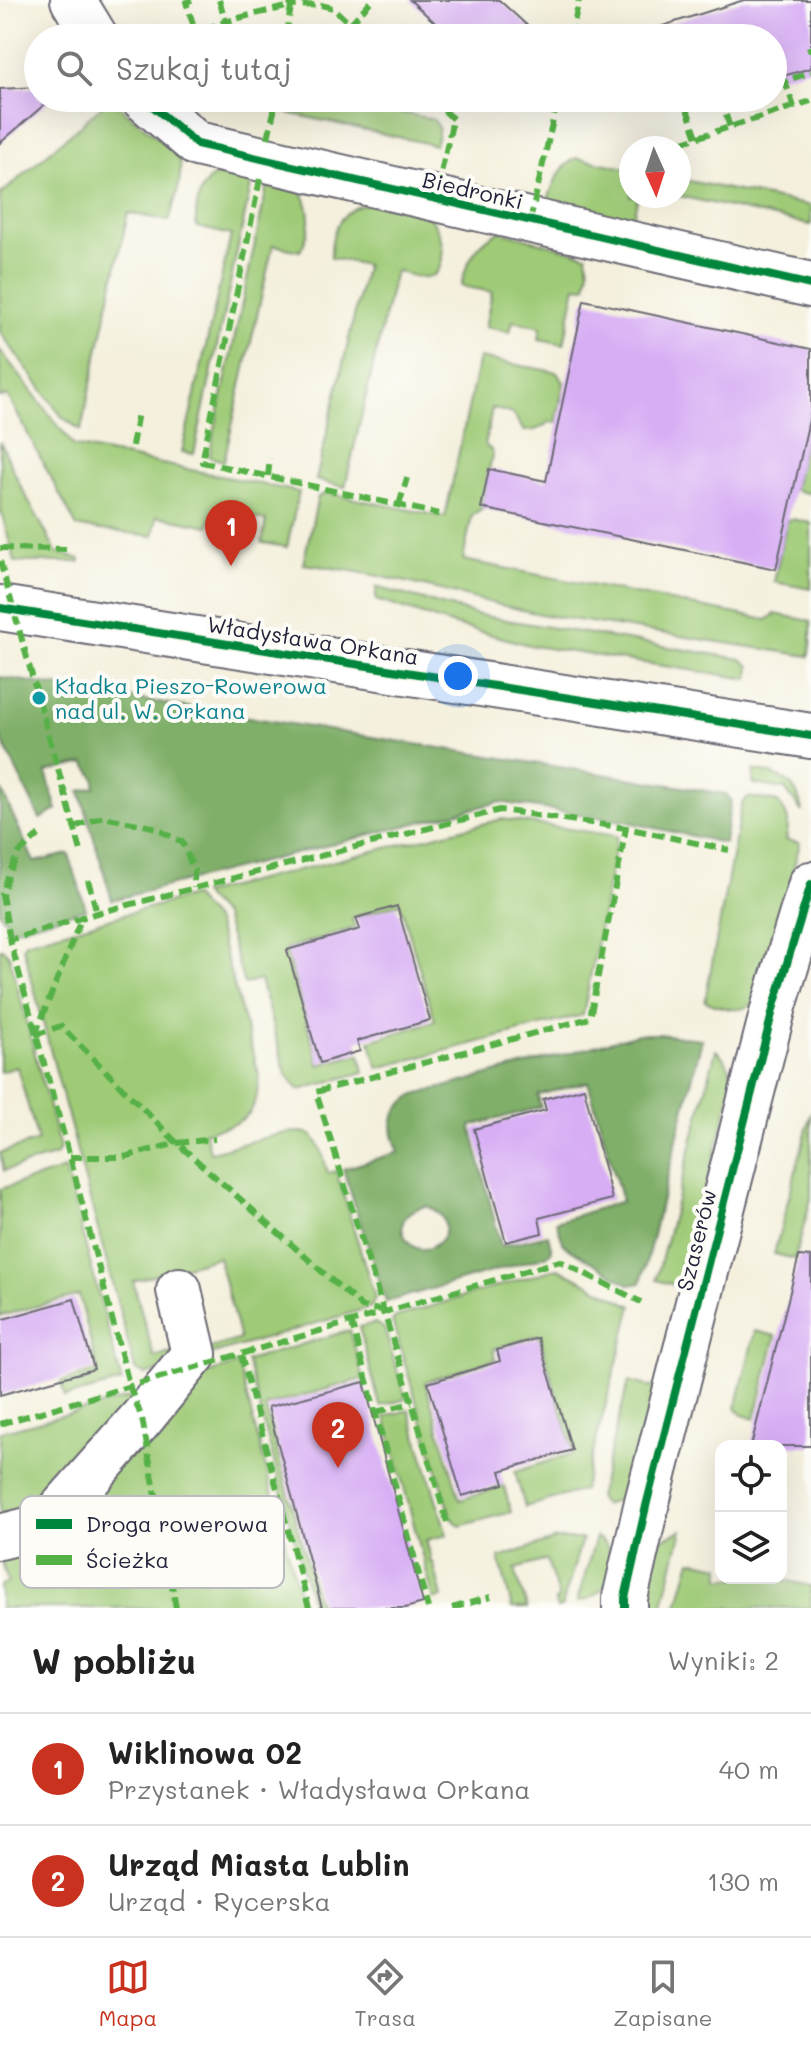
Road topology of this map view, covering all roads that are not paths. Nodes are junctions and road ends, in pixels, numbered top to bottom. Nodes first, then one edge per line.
1 (73, 0) edge
2 (88, 24) edge
3 (159, 112) edge
4 (811, 285) edge
5 (0, 608) edge
6 (811, 736) edge
7 (811, 884) edge
8 (179, 1290) dead end
9 (73, 1496) edge
10 (20, 1532) edge
11 (0, 1537) edge
12 (625, 1608) edge

1 - 2 street
3 - 4 street, Biedronki
5 - 6 street, Władysława Orkana
7 - 12 street, Szaserów
8 - 9 street
10 - 11 street

